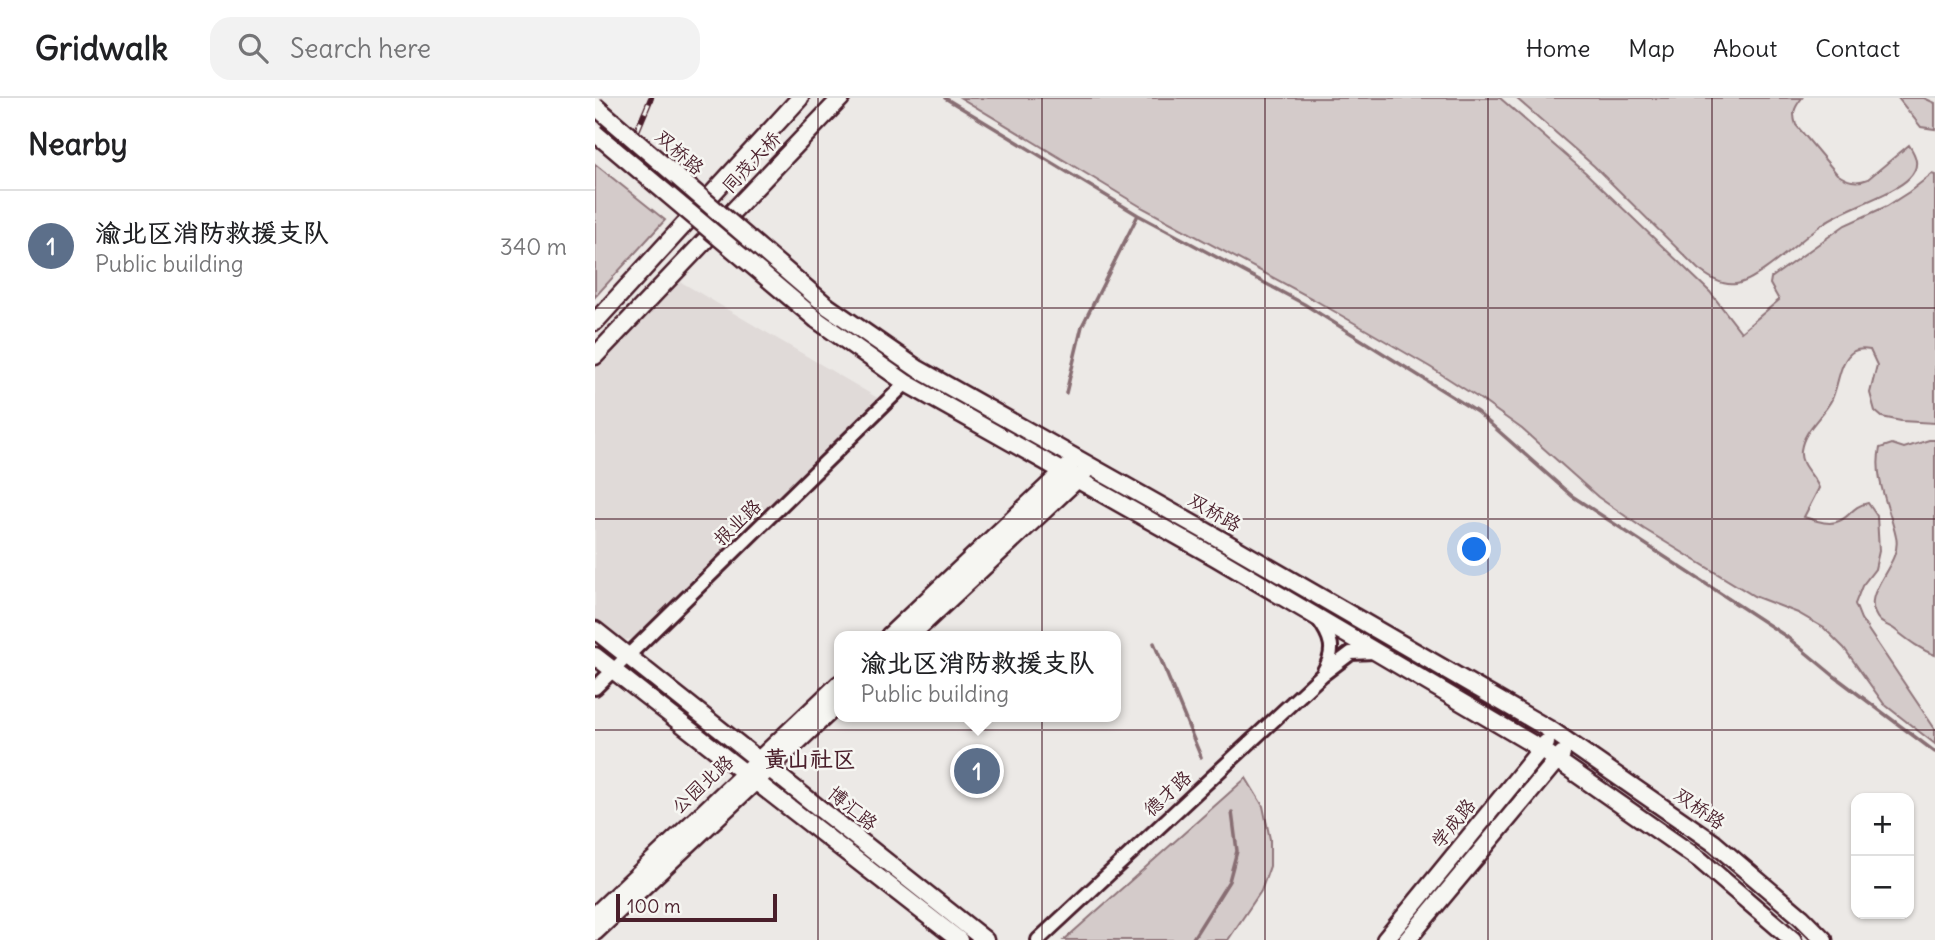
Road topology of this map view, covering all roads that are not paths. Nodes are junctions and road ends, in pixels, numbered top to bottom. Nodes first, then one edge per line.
1 (800, 98) edge
2 (841, 98) edge
3 (595, 106) edge
4 (595, 132) edge
5 (595, 322) edge
6 (595, 356) edge
7 (906, 383) junction
8 (1084, 462) junction
9 (1070, 476) junction
10 (1003, 538) junction
11 (1317, 618) junction
12 (595, 630) edge
13 (895, 631) edge
14 (914, 631) edge
15 (1375, 652) junction
16 (595, 656) edge
17 (627, 656) junction
18 (613, 670) junction
19 (1322, 675) junction
20 (595, 688) edge
21 (834, 689) edge
22 (834, 707) edge
23 (1554, 733) junction
24 (1571, 743) junction
25 (1541, 749) junction
26 (1557, 760) junction
27 (764, 764) junction
28 (750, 778) junction
29 (595, 915) edge
30 (595, 932) edge
31 (1789, 938) edge
32 (960, 940) edge
33 (985, 940) edge
34 (1038, 940) edge
35 (1385, 940) edge
36 (1407, 940) edge
37 (1824, 940) edge

1 - 5 main road, 同茂大桥, bridge
2 - 6 main road, 同茂大桥, bridge
3 - 8 main road, 双桥路, bridge
4 - 7 main road, 双桥路, bridge
7 - 9 main road, 双桥路
7 - 17 street, 报业路
8 - 9 main road
8 - 23 main road, 双桥路
9 - 10 main road
9 - 11 main road, 双桥路
10 - 13 main road
10 - 14 main road
11 - 15 main road, 双桥路
11 - 19 street
12 - 17 main road, 博汇路
15 - 19 street, 德才路
15 - 25 main road, 双桥路
16 - 18 main road, 博汇路
17 - 18 street, 报业路
17 - 27 main road, 博汇路
18 - 20 street, 报业路
18 - 28 main road, 博汇路
19 - 34 street, 德才路
21 - 27 main road, 公园北路
22 - 27 main road, 公园北路
23 - 24 main road, 双桥路
23 - 25 main road, 学成路
24 - 26 main road, 学成路
24 - 37 main road, 双桥路
25 - 26 main road, 双桥路
25 - 35 main road, 学成路
26 - 31 main road, 双桥路
26 - 36 main road, 学成路
27 - 28 main road, 公园北路
27 - 33 main road, 博汇路
28 - 29 main road, 公园北路
28 - 30 main road, 公园北路
28 - 32 main road, 博汇路

